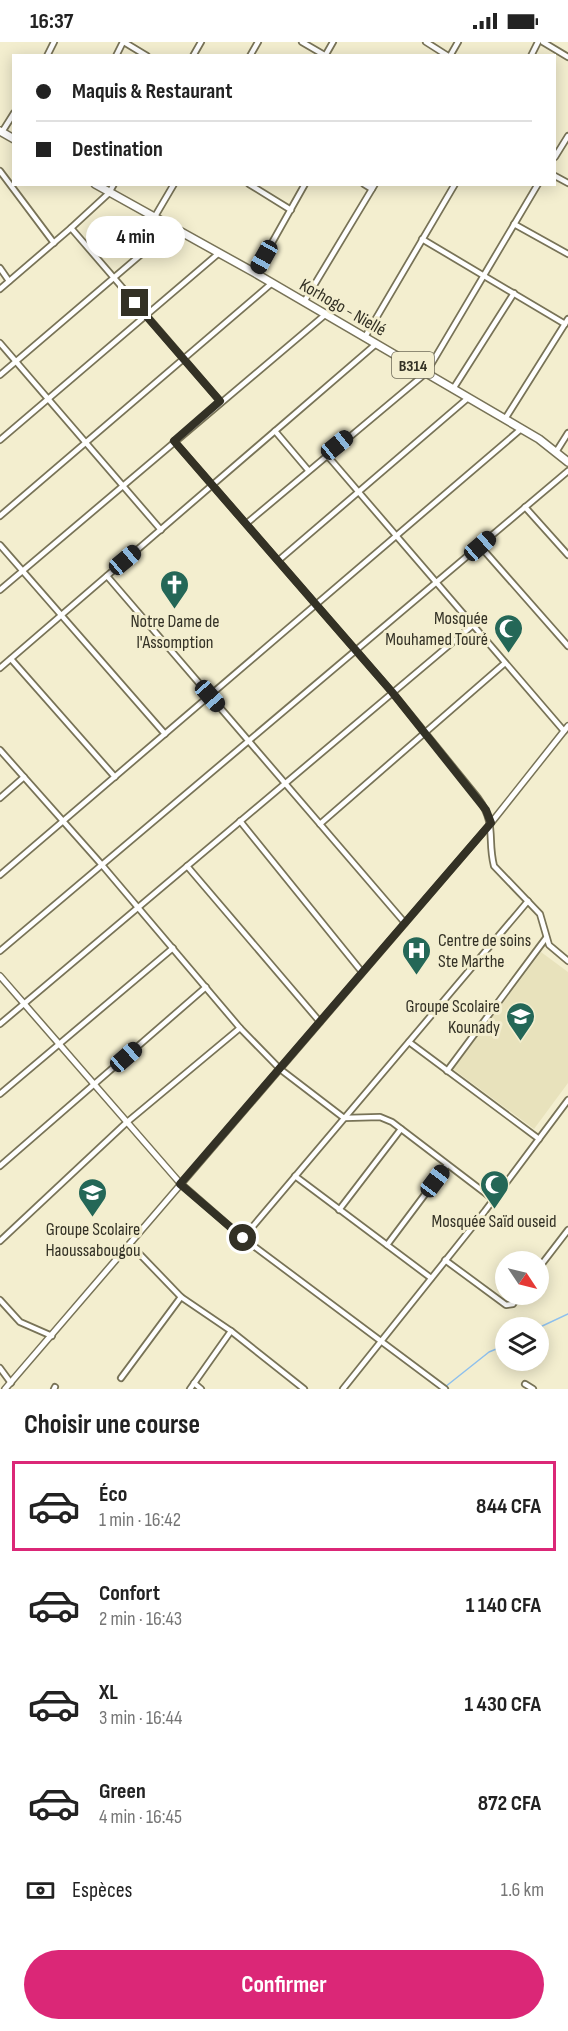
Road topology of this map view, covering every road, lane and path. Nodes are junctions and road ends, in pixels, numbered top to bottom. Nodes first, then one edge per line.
1 (124, 42) edge
2 (302, 42) edge
3 (426, 42) edge
4 (541, 42) edge
5 (144, 54) edge
6 (323, 54) edge
7 (446, 54) edge
8 (568, 57) edge
9 (12, 115) edge
10 (1, 132) edge
11 (568, 136) edge
12 (556, 155) edge
13 (0, 171) edge
14 (98, 186) edge
15 (113, 186) edge
16 (173, 186) edge
17 (252, 186) edge
18 (304, 186) edge
19 (453, 186) edge
20 (537, 186) edge
21 (373, 187) edge
22 (110, 193) junction
23 (291, 210) junction
24 (154, 218) junction
25 (514, 224) junction
26 (71, 228) junction
27 (172, 228) junction
28 (422, 239) junction
29 (54, 243) junction
30 (219, 253) junction
31 (568, 254) edge
32 (0, 268) edge
33 (255, 273) junction
34 (482, 276) junction
35 (113, 278) junction
36 (9, 281) junction
37 (272, 283) junction
38 (0, 289) edge
39 (514, 293) junction
40 (304, 302) junction
41 (326, 314) junction
42 (146, 316) junction
43 (566, 322) edge
44 (365, 337) junction
45 (0, 344) edge
46 (376, 344) junction
47 (183, 360) junction
48 (16, 362) junction
49 (426, 373) junction
50 (0, 375) edge
51 (453, 388) junction
52 (468, 398) junction
53 (48, 399) junction
54 (220, 401) junction
55 (505, 419) junction
56 (521, 429) junction
57 (275, 431) junction
58 (568, 432) edge
59 (0, 440) edge
60 (174, 441) junction
61 (86, 443) junction
62 (556, 452) junction
63 (326, 454) junction
64 (568, 462) edge
65 (308, 470) junction
66 (568, 471) edge
67 (122, 485) junction
68 (213, 485) junction
69 (358, 492) junction
70 (525, 507) junction
71 (0, 516) edge
72 (247, 522) junction
73 (161, 530) junction
74 (397, 535) junction
75 (0, 545) edge
76 (480, 546) junction
77 (568, 555) edge
78 (279, 560) junction
79 (22, 570) junction
80 (107, 576) junction
81 (437, 582) junction
82 (0, 590) edge
83 (317, 604) junction
84 (60, 616) junction
85 (473, 625) junction
86 (568, 646) edge
87 (356, 651) junction
88 (11, 658) junction
89 (505, 663) junction
90 (0, 668) edge
91 (392, 692) junction
92 (210, 696) junction
93 (566, 728) edge
94 (425, 731) junction
95 (165, 734) junction
96 (249, 741) junction
97 (0, 750) edge
98 (24, 777) junction
99 (115, 777) junction
100 (285, 783) junction
101 (0, 798) edge
102 (240, 821) junction
103 (63, 822) junction
104 (491, 823) junction
105 (320, 824) junction
106 (102, 865) junction
107 (187, 866) junction
108 (0, 875) edge
109 (528, 901) junction
110 (138, 907) junction
111 (405, 923) junction
112 (546, 938) junction
113 (173, 948) junction
114 (0, 951) edge
115 (568, 961) edge
116 (362, 972) junction
117 (0, 976) edge
118 (206, 987) junction
119 (24, 1003) junction
120 (320, 1022) junction
121 (0, 1024) edge
122 (240, 1028) junction
123 (409, 1042) junction
124 (58, 1043) junction
125 (280, 1069) junction
126 (447, 1071) junction
127 (94, 1084) junction
128 (0, 1094) edge
129 (568, 1100) edge
130 (344, 1118) junction
131 (126, 1123) junction
132 (401, 1129) junction
133 (539, 1139) junction
134 (447, 1165) junction
135 (0, 1166) edge
136 (295, 1176) junction
137 (180, 1184) junction
138 (493, 1199) junction
139 (339, 1210) junction
140 (568, 1230) edge
141 (243, 1238) junction
142 (0, 1241) edge
143 (130, 1244) junction
144 (387, 1245) junction
145 (549, 1255) edge
146 (445, 1260) junction
147 (431, 1278) junction
148 (181, 1297) junction
149 (495, 1297) edge
150 (0, 1300) edge
151 (231, 1331) junction
152 (52, 1336) junction
153 (381, 1339) junction
154 (0, 1368) edge
155 (121, 1378) dead end
156 (11, 1383) junction
157 (194, 1383) junction
158 (525, 1384) dead end
159 (5, 1389) edge
160 (190, 1389) edge
161 (201, 1389) edge
162 (304, 1389) edge
163 (343, 1389) edge
164 (445, 1389) edge
165 (532, 1389) edge

1 - 5 street
2 - 6 street
3 - 7 street
4 - 8 street
9 - 10 street
11 - 12 street
13 - 29 street
14 - 22 main road, B314
15 - 22 street
16 - 24 street
17 - 23 street
18 - 23 street
19 - 28 street
20 - 25 street
21 - 40 street
22 - 24 main road, B314
22 - 26 street
23 - 33 street
24 - 27 main road, B314
25 - 31 street
25 - 34 street
26 - 29 street
26 - 35 street
27 - 30 main road, B314
27 - 35 street
28 - 34 street
28 - 44 street
29 - 36 street
30 - 33 main road, B314
30 - 42 street
32 - 36 street
33 - 37 main road, Korhogo - Niellé / B314
34 - 39 street
34 - 49 street
35 - 42 street
35 - 48 street
36 - 38 street
37 - 40 main road, Korhogo - Niellé / B314
37 - 47 street
39 - 43 street
39 - 51 street
40 - 41 main road, Korhogo - Niellé / B314
41 - 44 main road, Korhogo - Niellé / B314
41 - 54 street
42 - 47 street
42 - 53 street
43 - 55 street
44 - 46 main road, Korhogo - Niellé / B314
45 - 48 street
46 - 49 main road, Korhogo - Niellé / B314
46 - 57 street
47 - 54 street
47 - 61 street
48 - 50 street
48 - 53 street
49 - 51 main road, Korhogo - Niellé / B314
49 - 63 street
51 - 52 main road, Korhogo - Niellé / B314
52 - 55 main road, Korhogo - Niellé / B314
52 - 69 street
53 - 59 street
53 - 61 street
54 - 60 street
55 - 56 main road, Korhogo - Niellé / B314
56 - 62 main road, Korhogo - Niellé / B314
56 - 74 street
57 - 65 street
57 - 68 street
58 - 62 street
60 - 67 street
60 - 68 street
61 - 67 street
61 - 71 street
62 - 64 main road, Korhogo - Niellé / B314
63 - 65 street
63 - 69 street
65 - 72 street
66 - 70 street
67 - 73 street
67 - 79 street
68 - 72 street
68 - 73 street
69 - 74 street
69 - 78 street
70 - 76 street
70 - 77 street
72 - 78 street
73 - 80 street
74 - 81 street
74 - 83 street
75 - 79 street
76 - 81 street
76 - 86 street
78 - 83 street
79 - 82 street
79 - 84 street
80 - 84 street
80 - 92 street
81 - 85 street
81 - 87 street
83 - 87 street
83 - 92 street
84 - 88 street
84 - 95 street
85 - 89 street
85 - 91 street
87 - 91 street
87 - 96 street
88 - 90 street
88 - 99 street
89 - 93 street
89 - 94 street
91 - 94 street
91 - 100 street
92 - 95 street
92 - 96 street
93 - 104 street
94 - 104 street
94 - 105 street
95 - 99 street
96 - 100 street
96 - 106 street
97 - 98 street
98 - 101 street
98 - 103 street
99 - 103 street
100 - 102 street
100 - 105 street
102 - 107 street
102 - 116 street
103 - 106 street
103 - 108 street
104 - 109 street
104 - 111 street
105 - 111 street
106 - 110 street
106 - 114 street
107 - 110 street
107 - 120 street
109 - 112 street
109 - 123 street
110 - 113 street
110 - 119 street
111 - 116 street
112 - 115 street
112 - 126 street
113 - 118 street
113 - 124 street
116 - 120 street
117 - 119 street
118 - 122 street
118 - 127 street
119 - 121 street
119 - 124 street
120 - 125 street
122 - 125 street
122 - 131 street
123 - 126 street
123 - 130 street
124 - 127 street
124 - 128 street
125 - 130 street
125 - 137 street
126 - 133 street
127 - 131 street
127 - 135 street
129 - 133 street
130 - 132 street
130 - 136 street
131 - 137 street
131 - 142 street
132 - 134 street
132 - 139 street
133 - 138 street
134 - 138 street
134 - 144 street
136 - 139 street
136 - 141 street
137 - 141 street
137 - 143 street
138 - 146 street
139 - 144 street
140 - 145 street
141 - 153 street
143 - 148 street
143 - 152 street
144 - 147 street
146 - 147 street
146 - 149 street
147 - 153 street
148 - 151 street
148 - 155 street
150 - 152 street
151 - 157 street
151 - 162 street
152 - 156 street
153 - 163 street
153 - 164 street
154 - 156 street
156 - 159 street
157 - 160 street
157 - 161 street
158 - 165 street

